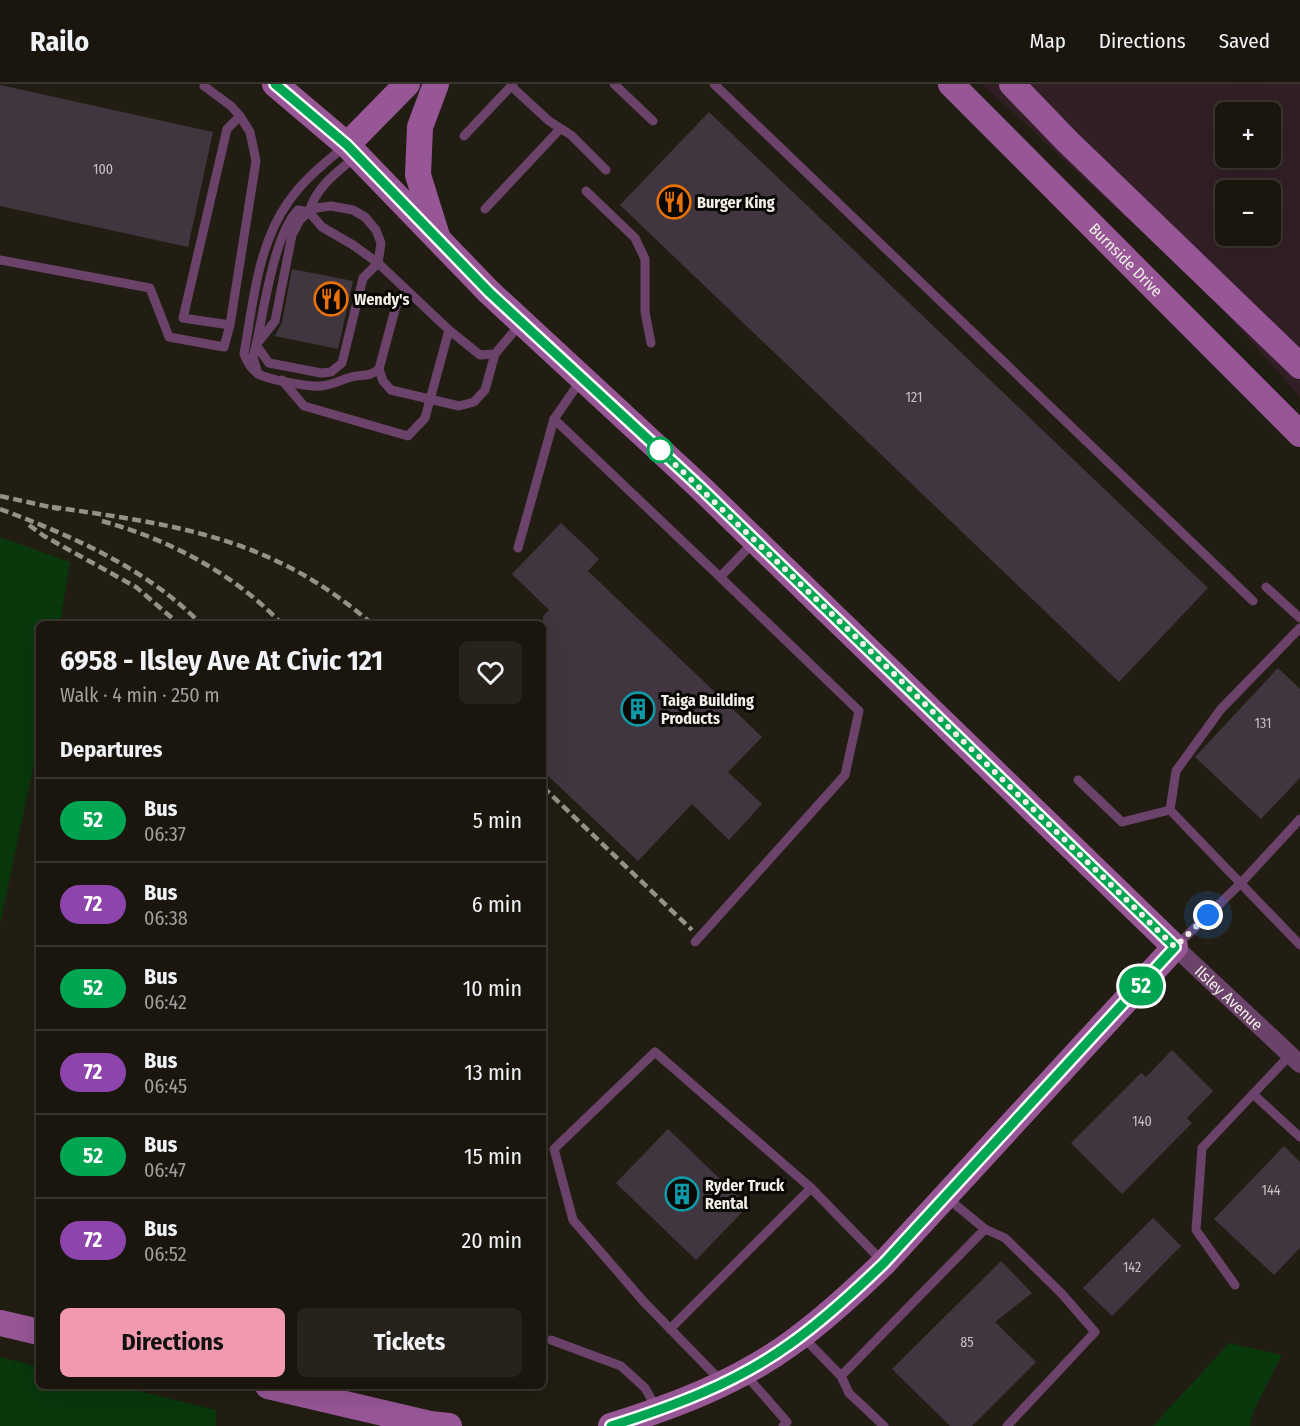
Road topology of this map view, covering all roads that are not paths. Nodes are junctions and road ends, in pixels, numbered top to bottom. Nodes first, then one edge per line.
1 (275, 84) edge
2 (406, 84) edge
3 (436, 84) edge
4 (614, 84) edge
5 (714, 84) edge
6 (951, 84) edge
7 (1012, 84) edge
8 (202, 85) edge
9 (512, 85) edge
10 (240, 116) junction
11 (653, 122) dead end
12 (560, 129) junction
13 (464, 136) dead end
14 (352, 150) junction
15 (606, 170) dead end
16 (586, 191) dead end
17 (484, 210) dead end
18 (309, 212) junction
19 (439, 242) junction
20 (0, 260) edge
21 (378, 263) junction
22 (409, 293) junction
23 (522, 322) junction
24 (230, 325) junction
25 (249, 326) junction
26 (449, 330) junction
27 (651, 343) dead end
28 (256, 345) junction
29 (495, 354) junction
30 (1300, 366) edge
31 (379, 369) junction
32 (258, 374) junction
33 (582, 378) junction
34 (282, 380) junction
35 (430, 399) junction
36 (554, 419) junction
37 (1300, 434) edge
38 (756, 541) junction
39 (518, 548) dead end
40 (720, 577) junction
41 (1266, 587) dead end
42 (1253, 601) dead end
43 (1300, 618) edge
44 (1300, 628) edge
45 (1078, 780) dead end
46 (1170, 810) junction
47 (1300, 819) edge
48 (1241, 883) junction
49 (694, 942) dead end
50 (1300, 945) edge
51 (1175, 947) junction
52 (1295, 1060) edge
53 (1253, 1094) junction
54 (1300, 1137) edge
55 (811, 1188) junction
56 (946, 1196) junction
57 (985, 1229) junction
58 (884, 1263) junction
59 (1235, 1286) dead end
60 (0, 1323) edge
61 (670, 1329) junction
62 (36, 1331) edge
63 (801, 1335) junction
64 (551, 1340) dead end
65 (841, 1376) junction
66 (733, 1378) junction
67 (280, 1389) edge
68 (658, 1411) junction
69 (787, 1425) edge
70 (449, 1426) edge
71 (611, 1426) edge
72 (884, 1426) edge
73 (1007, 1426) edge

1 - 14 street, Ilsley Avenue
2 - 14 street
3 - 19 street
4 - 11 lane
5 - 42 lane
6 - 37 street, Burnside Drive
7 - 30 street
8 - 10 lane
9 - 12 lane
9 - 13 lane
10 - 24 lane
10 - 24 lane
12 - 15 lane
12 - 17 lane
14 - 18 lane
14 - 19 street, Ilsley Avenue
14 - 25 lane
16 - 27 lane
18 - 21 lane
18 - 21 lane
18 - 28 lane
19 - 23 street, Ilsley Avenue
20 - 24 lane
21 - 22 lane
21 - 28 lane
22 - 26 lane
22 - 31 lane
23 - 29 lane
23 - 33 street, Ilsley Avenue
25 - 28 lane
25 - 32 lane
26 - 29 lane
26 - 35 lane
28 - 32 lane
29 - 35 lane
31 - 34 lane
31 - 35 lane
32 - 34 lane
33 - 36 lane
33 - 38 street, Ilsley Avenue
34 - 35 lane
36 - 39 lane
36 - 40 lane
38 - 40 lane
38 - 51 street, Ilsley Avenue
40 - 49 lane
41 - 43 lane
44 - 46 lane
45 - 46 lane
46 - 48 lane
47 - 48 lane
48 - 50 lane
48 - 51 lane
51 - 52 street, Ilsley Avenue
51 - 56 street
52 - 53 lane
53 - 54 lane
53 - 59 lane
55 - 58 lane
55 - 61 lane
55 - 61 lane
56 - 57 lane
56 - 58 street
57 - 65 lane
57 - 73 lane
58 - 63 street
60 - 62 street
61 - 66 lane
63 - 65 lane
63 - 66 street
64 - 68 lane
65 - 72 lane
66 - 68 street
66 - 69 lane
67 - 70 street
68 - 71 street

